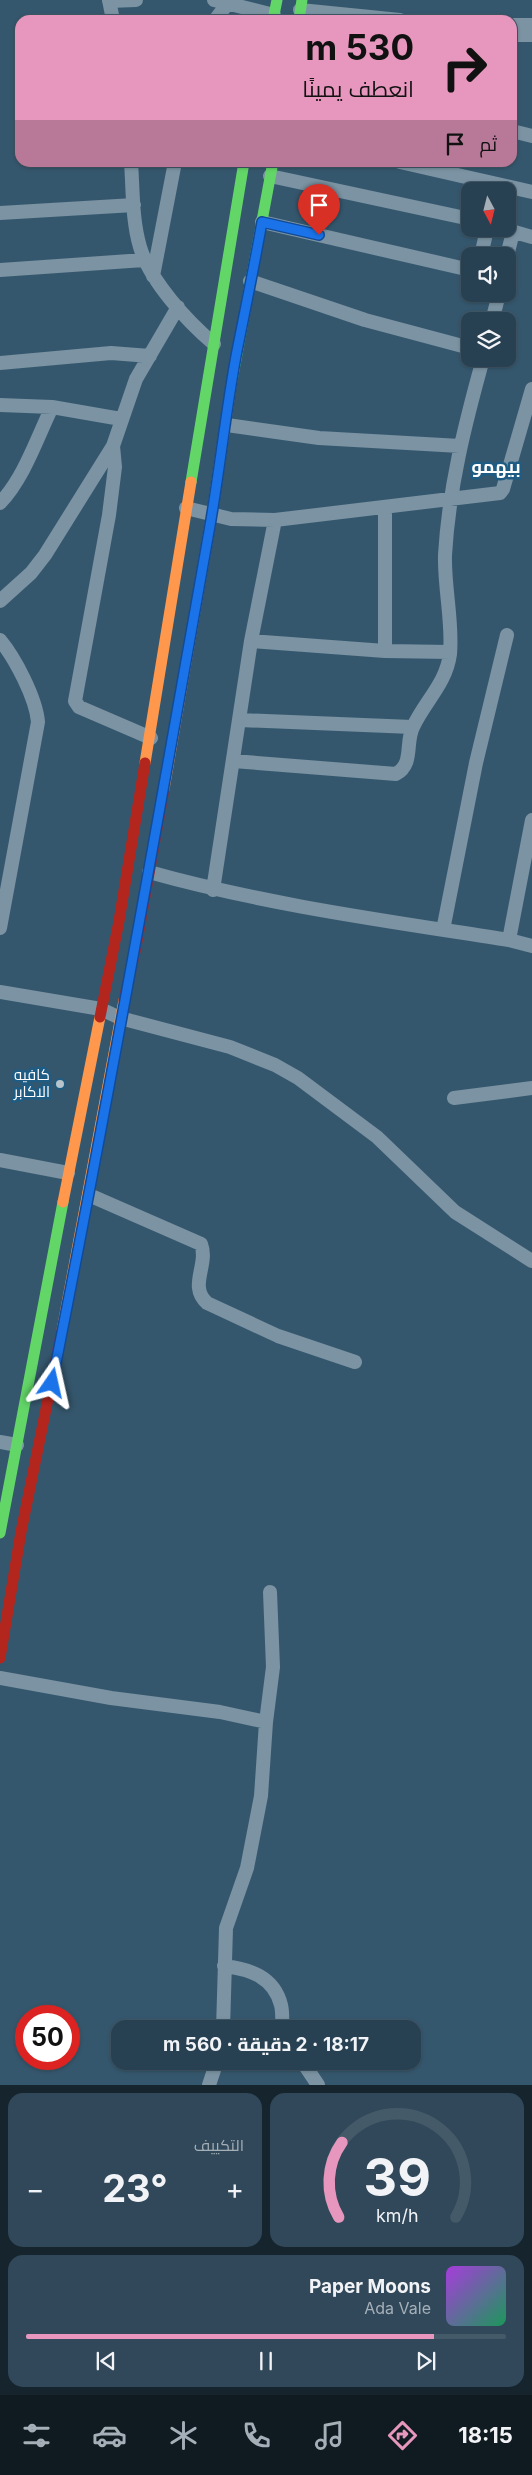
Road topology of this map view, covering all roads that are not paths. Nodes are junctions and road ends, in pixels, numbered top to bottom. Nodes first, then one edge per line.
1 (109, 0) edge
2 (136, 0) edge
3 (214, 0) edge
4 (277, 0) edge
5 (228, 4) junction
6 (302, 14) edge
7 (112, 15) edge
8 (219, 15) edge
9 (264, 15) edge
10 (274, 15) edge
11 (318, 15) edge
12 (517, 25) edge
13 (532, 25) edge
14 (532, 34) edge
15 (517, 35) edge
16 (517, 132) edge
17 (532, 136) edge
18 (131, 167) edge
19 (174, 167) edge
20 (243, 167) edge
21 (422, 167) edge
22 (272, 169) edge
23 (532, 192) edge
24 (134, 204) junction
25 (0, 213) edge
26 (461, 217) edge
27 (262, 222) junction
28 (516, 232) edge
29 (532, 237) edge
30 (144, 260) junction
31 (461, 268) edge
32 (0, 270) edge
33 (153, 276) junction
34 (250, 281) junction
35 (178, 307) junction
36 (214, 344) junction
37 (461, 346) edge
38 (150, 356) junction
39 (0, 362) edge
40 (481, 367) edge
41 (532, 389) edge
42 (0, 405) edge
43 (52, 407) junction
44 (121, 419) junction
45 (226, 425) junction
46 (113, 446) junction
47 (460, 446) junction
48 (450, 500) junction
49 (0, 503) edge
50 (186, 508) junction
51 (385, 508) junction
52 (212, 514) junction
53 (275, 520) junction
54 (0, 601) edge
55 (507, 635) dead end
56 (0, 640) edge
57 (251, 641) junction
58 (384, 651) junction
59 (450, 652) junction
60 (240, 720) junction
61 (412, 727) junction
62 (151, 738) junction
63 (234, 761) junction
64 (532, 820) edge
65 (149, 872) junction
66 (213, 890) junction
67 (0, 928) edge
68 (443, 930) junction
69 (509, 940) junction
70 (532, 946) edge
71 (0, 992) edge
72 (101, 1009) junction
73 (120, 1018) junction
74 (532, 1088) edge
75 (454, 1098) dead end
76 (0, 1160) edge
77 (68, 1173) junction
78 (89, 1194) junction
79 (532, 1261) edge
80 (355, 1362) dead end
81 (0, 1442) edge
82 (18, 1445) junction
83 (0, 1533) edge
84 (270, 1592) dead end
85 (0, 1658) edge
86 (0, 1678) edge
87 (266, 1722) junction
88 (224, 1966) junction
89 (223, 2020) edge
90 (282, 2020) edge
91 (215, 2070) edge
92 (308, 2070) edge
93 (209, 2085) edge
94 (318, 2085) edge

1 - 2 street
1 - 7 street
3 - 5 street
4 - 10 main road
5 - 8 street
5 - 9 street
6 - 11 street
12 - 13 street
14 - 15 street
16 - 17 street
18 - 24 street
19 - 33 street
20 - 36 main road
21 - 23 street
22 - 26 street
22 - 27 main road
24 - 25 street
24 - 30 street
27 - 31 street
27 - 34 main road
28 - 29 street
30 - 32 street
30 - 33 street
33 - 35 street
34 - 37 street
34 - 45 main road
35 - 36 street
35 - 38 street
36 - 50 main road
38 - 39 street
38 - 44 street
40 - 47 street
41 - 48 street
42 - 43 street
43 - 44 street
43 - 49 street
44 - 46 street
45 - 47 street
45 - 52 main road
46 - 54 street
46 - 62 street
47 - 48 street
48 - 51 street
48 - 59 street
50 - 52 street
50 - 62 main road
51 - 53 street
51 - 58 street
52 - 53 street
52 - 65 main road
53 - 57 street
55 - 68 street
56 - 67 street
57 - 58 street
57 - 60 street
58 - 59 street
59 - 61 street
60 - 61 street
60 - 63 street
61 - 63 street
62 - 72 main road
63 - 66 street
64 - 69 street
65 - 66 street
65 - 73 main road
66 - 68 street
68 - 69 street
69 - 70 street
71 - 72 street
72 - 73 street
72 - 77 main road
73 - 78 main road
73 - 79 street
74 - 75 street
76 - 77 street
77 - 82 main road
78 - 80 street
78 - 85 main road
81 - 82 street
82 - 83 main road
84 - 87 street
86 - 87 street
87 - 88 street
88 - 89 street
88 - 90 street
91 - 93 street
92 - 94 street

